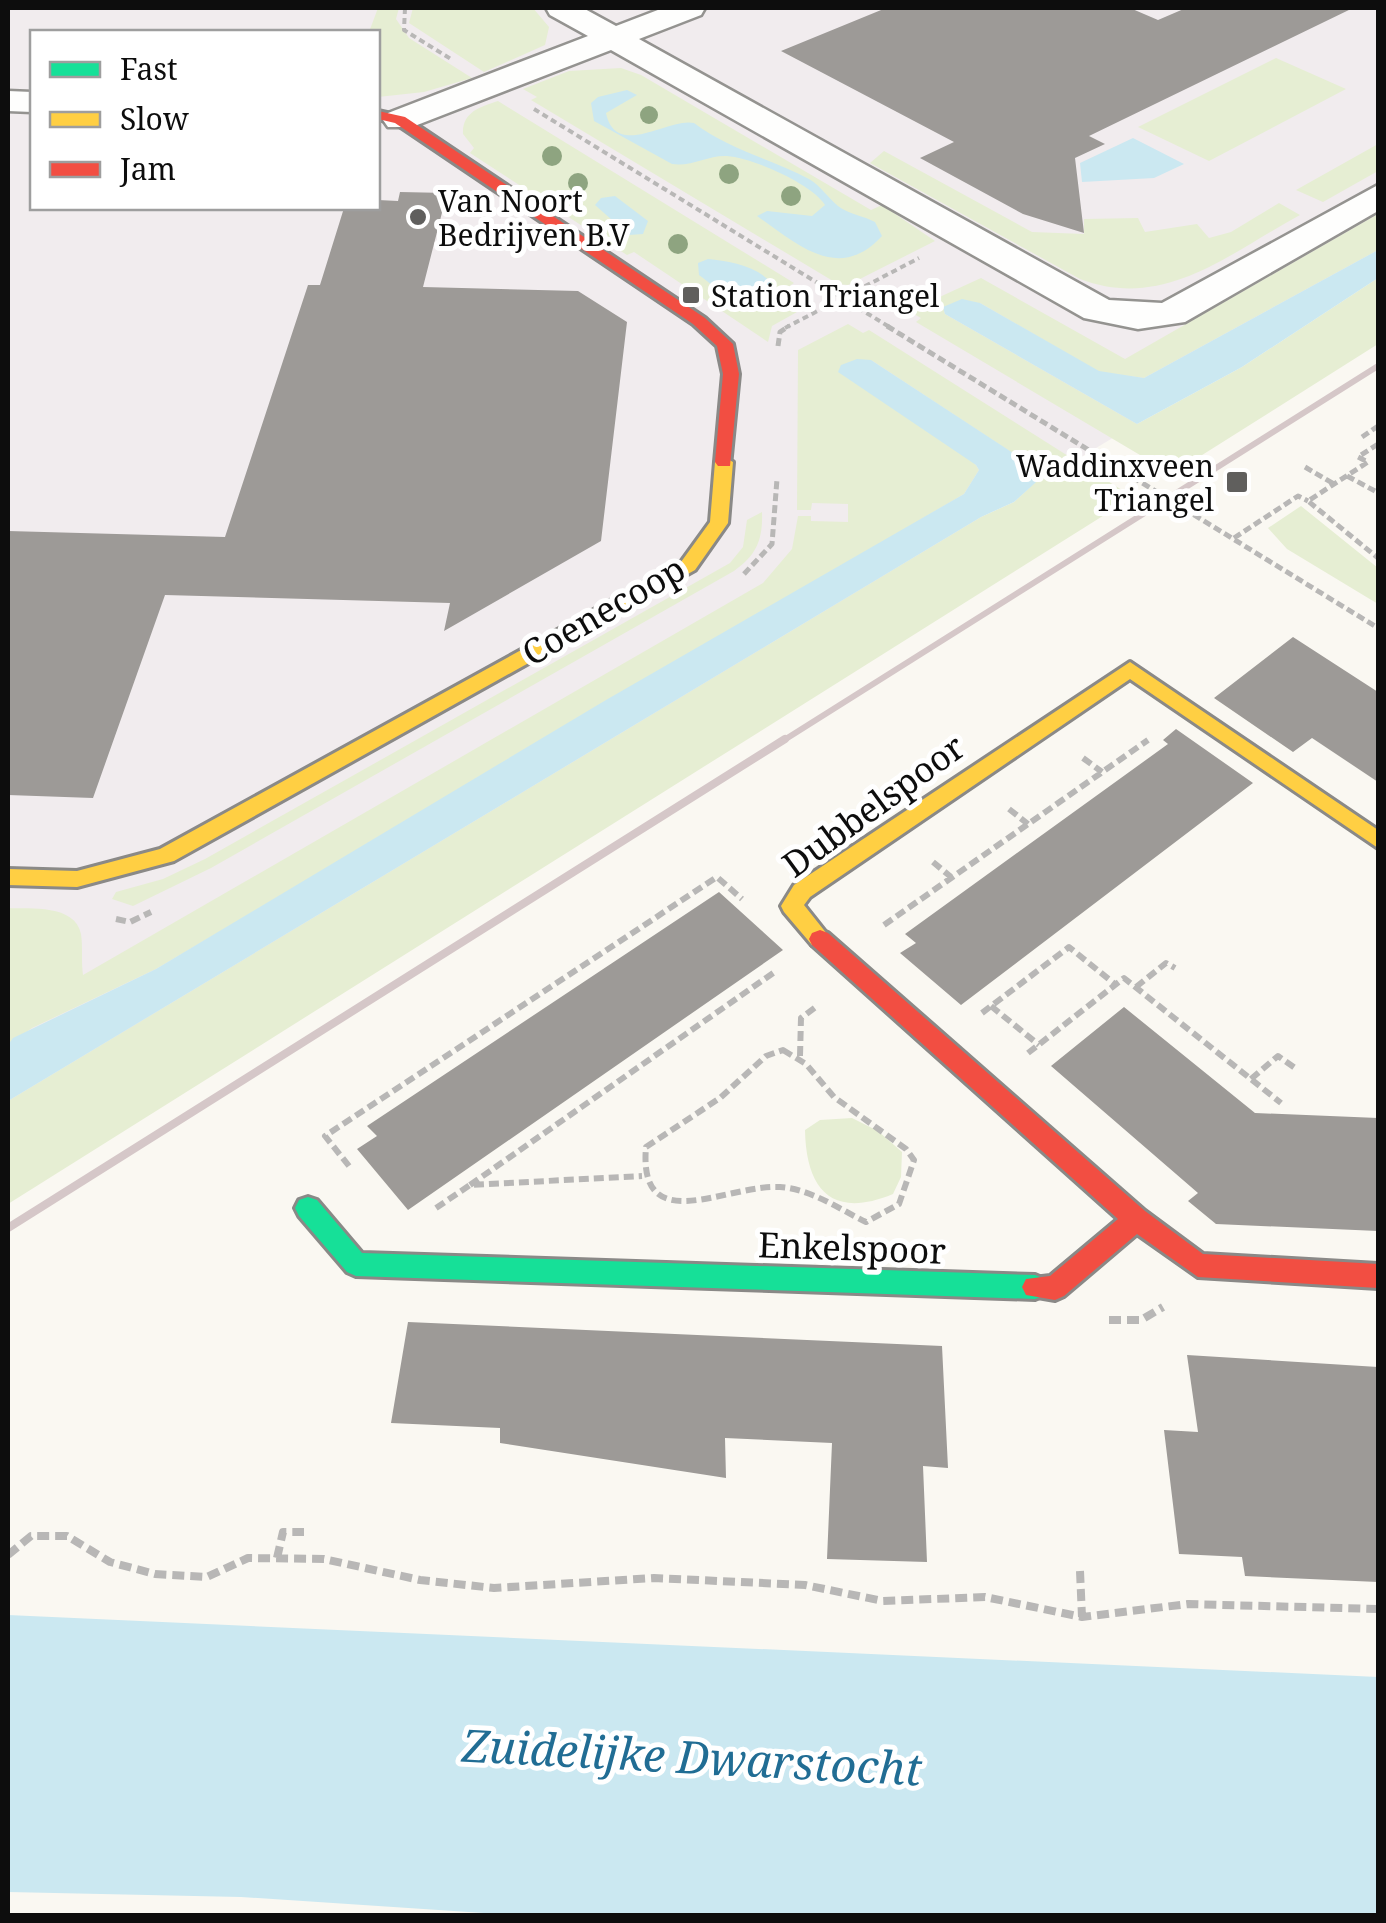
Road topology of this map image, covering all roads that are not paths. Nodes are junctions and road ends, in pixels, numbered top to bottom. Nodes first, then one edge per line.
1 (561, 8) edge
2 (690, 8) edge
3 (612, 37) junction
4 (389, 117) edge
5 (1378, 196) edge
6 (1378, 840) edge
7 (8, 876) edge
8 (308, 1208) dead end
9 (1136, 1219) junction
10 (1378, 1276) edge

1 - 3 street
2 - 3 street, Coenecoop
3 - 4 street, Coenecoop
3 - 5 street
4 - 7 street, Coenecoop
6 - 9 street, Dubbelspoor
8 - 9 street, Enkelspoor
9 - 10 street

